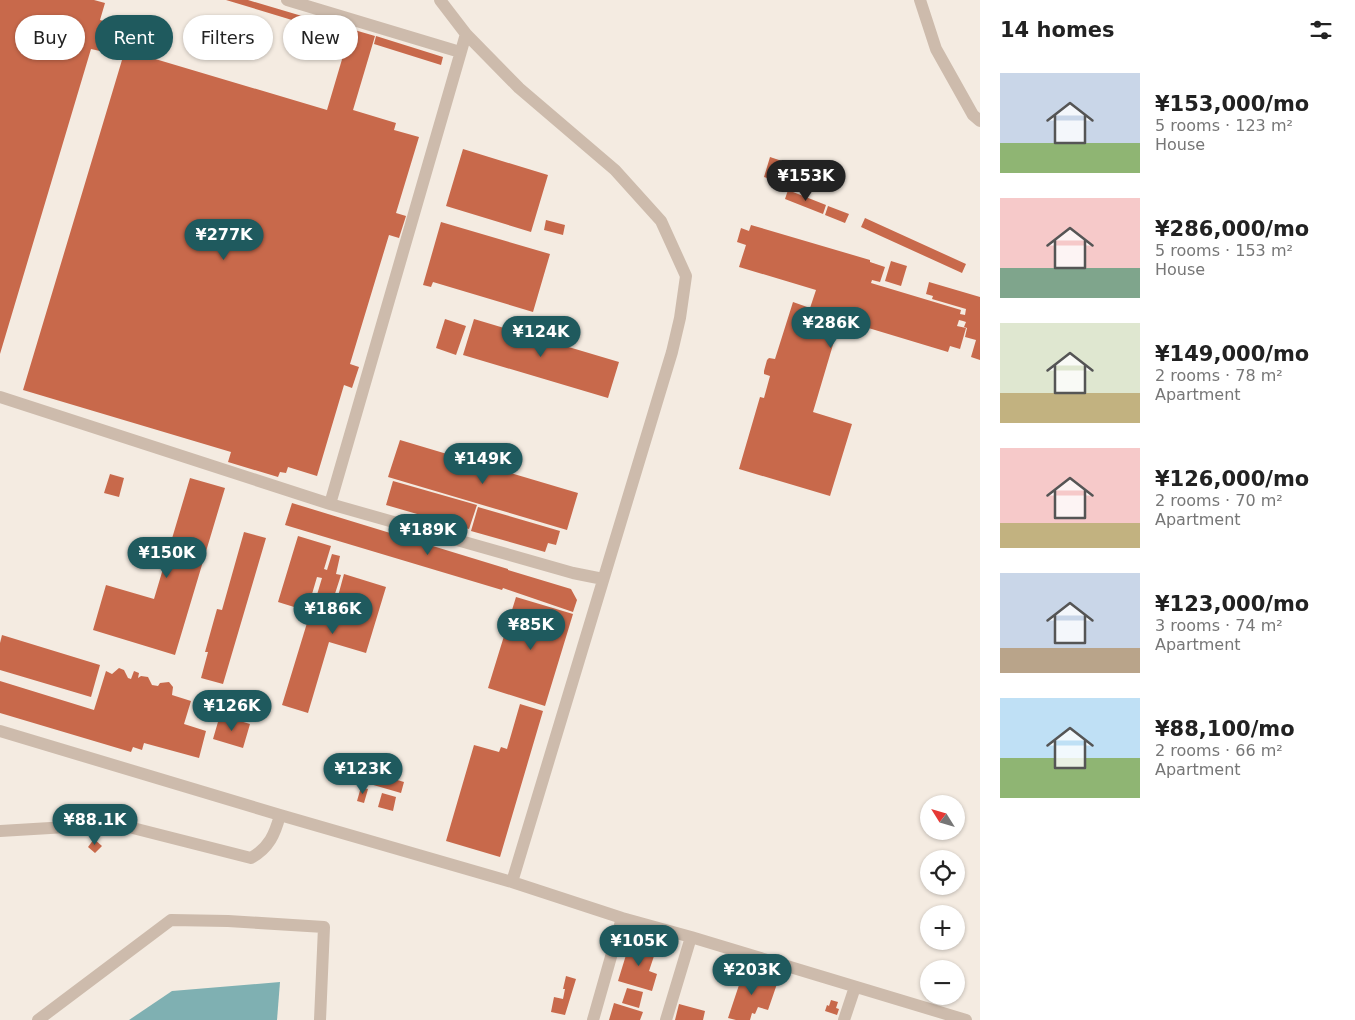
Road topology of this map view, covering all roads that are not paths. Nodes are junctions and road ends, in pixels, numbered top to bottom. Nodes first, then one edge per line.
1 (286, 0) edge
2 (440, 0) edge
3 (920, 0) edge
4 (466, 34) junction
5 (460, 52) junction
6 (980, 120) edge
7 (0, 397) edge
8 (330, 504) junction
9 (603, 579) junction
10 (0, 731) edge
11 (280, 815) junction
12 (0, 831) edge
13 (512, 882) junction
14 (622, 918) junction
15 (691, 937) junction
16 (855, 987) junction
17 (38, 1020) edge
18 (320, 1020) edge
19 (592, 1020) edge
20 (666, 1020) edge
21 (844, 1020) edge
22 (966, 1020) edge

1 - 5 street
2 - 4 street
3 - 6 street
4 - 5 street
4 - 9 street
5 - 8 street
7 - 8 street
8 - 9 street
9 - 13 street
10 - 11 street
11 - 12 street
11 - 13 street
13 - 14 street
14 - 15 street
14 - 19 street
15 - 16 street
15 - 20 street
16 - 21 street
16 - 22 street
17 - 18 street

